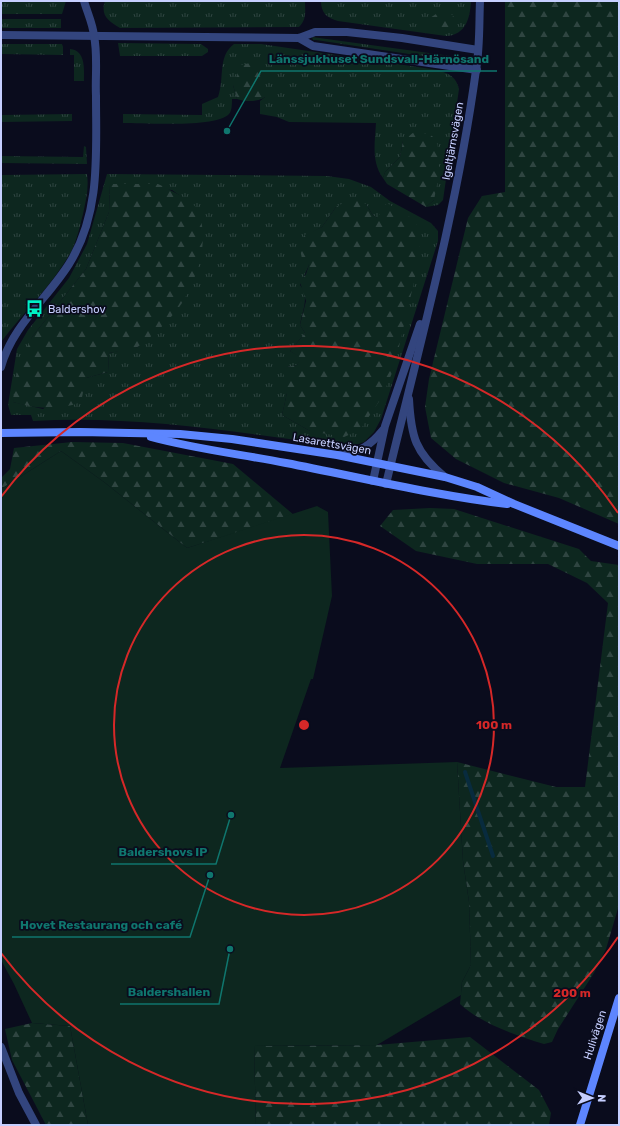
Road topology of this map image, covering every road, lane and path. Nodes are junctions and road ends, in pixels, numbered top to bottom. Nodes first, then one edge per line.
1 (84, 1) edge
2 (480, 1) edge
3 (1, 35) edge
4 (94, 36) junction
5 (298, 38) junction
6 (478, 50) junction
7 (476, 70) junction
8 (434, 284) junction
9 (1, 367) edge
10 (409, 390) junction
11 (385, 426) junction
12 (1, 433) edge
13 (140, 434) junction
14 (337, 455) junction
15 (376, 463) junction
16 (390, 466) junction
17 (445, 476) junction
18 (373, 481) junction
19 (386, 484) junction
20 (514, 504) junction
21 (619, 546) edge
22 (619, 998) edge
23 (1, 1047) edge
24 (36, 1125) edge
25 (580, 1125) edge

1 - 4 street
2 - 6 street, Igeltjärnsvägen
3 - 4 street
4 - 5 street
4 - 9 street
5 - 6 street
5 - 7 street
6 - 7 street, Igeltjärnsvägen
7 - 8 street, Igeltjärnsvägen
8 - 10 street, Igeltjärnsvägen
8 - 11 street, Igeltjärnsvägen
10 - 16 street, Igeltjärnsvägen
10 - 17 street, Igeltjärnsvägen
11 - 14 street, Igeltjärnsvägen
11 - 15 street, Igeltjärnsvägen
12 - 13 street, Lasarettsvägen
13 - 14 street, Lasarettsvägen
13 - 18 street, Lasarettsvägen
14 - 15 street, Lasarettsvägen
15 - 16 street, Lasarettsvägen
15 - 18 street, Igeltjärnsvägen
16 - 17 street, Lasarettsvägen
16 - 19 street, Igeltjärnsvägen
17 - 20 street, Lasarettsvägen
18 - 19 street, Lasarettsvägen
19 - 20 street, Lasarettsvägen
20 - 21 street, Lasarettsvägen
22 - 25 street, Hulivägen
23 - 24 street

